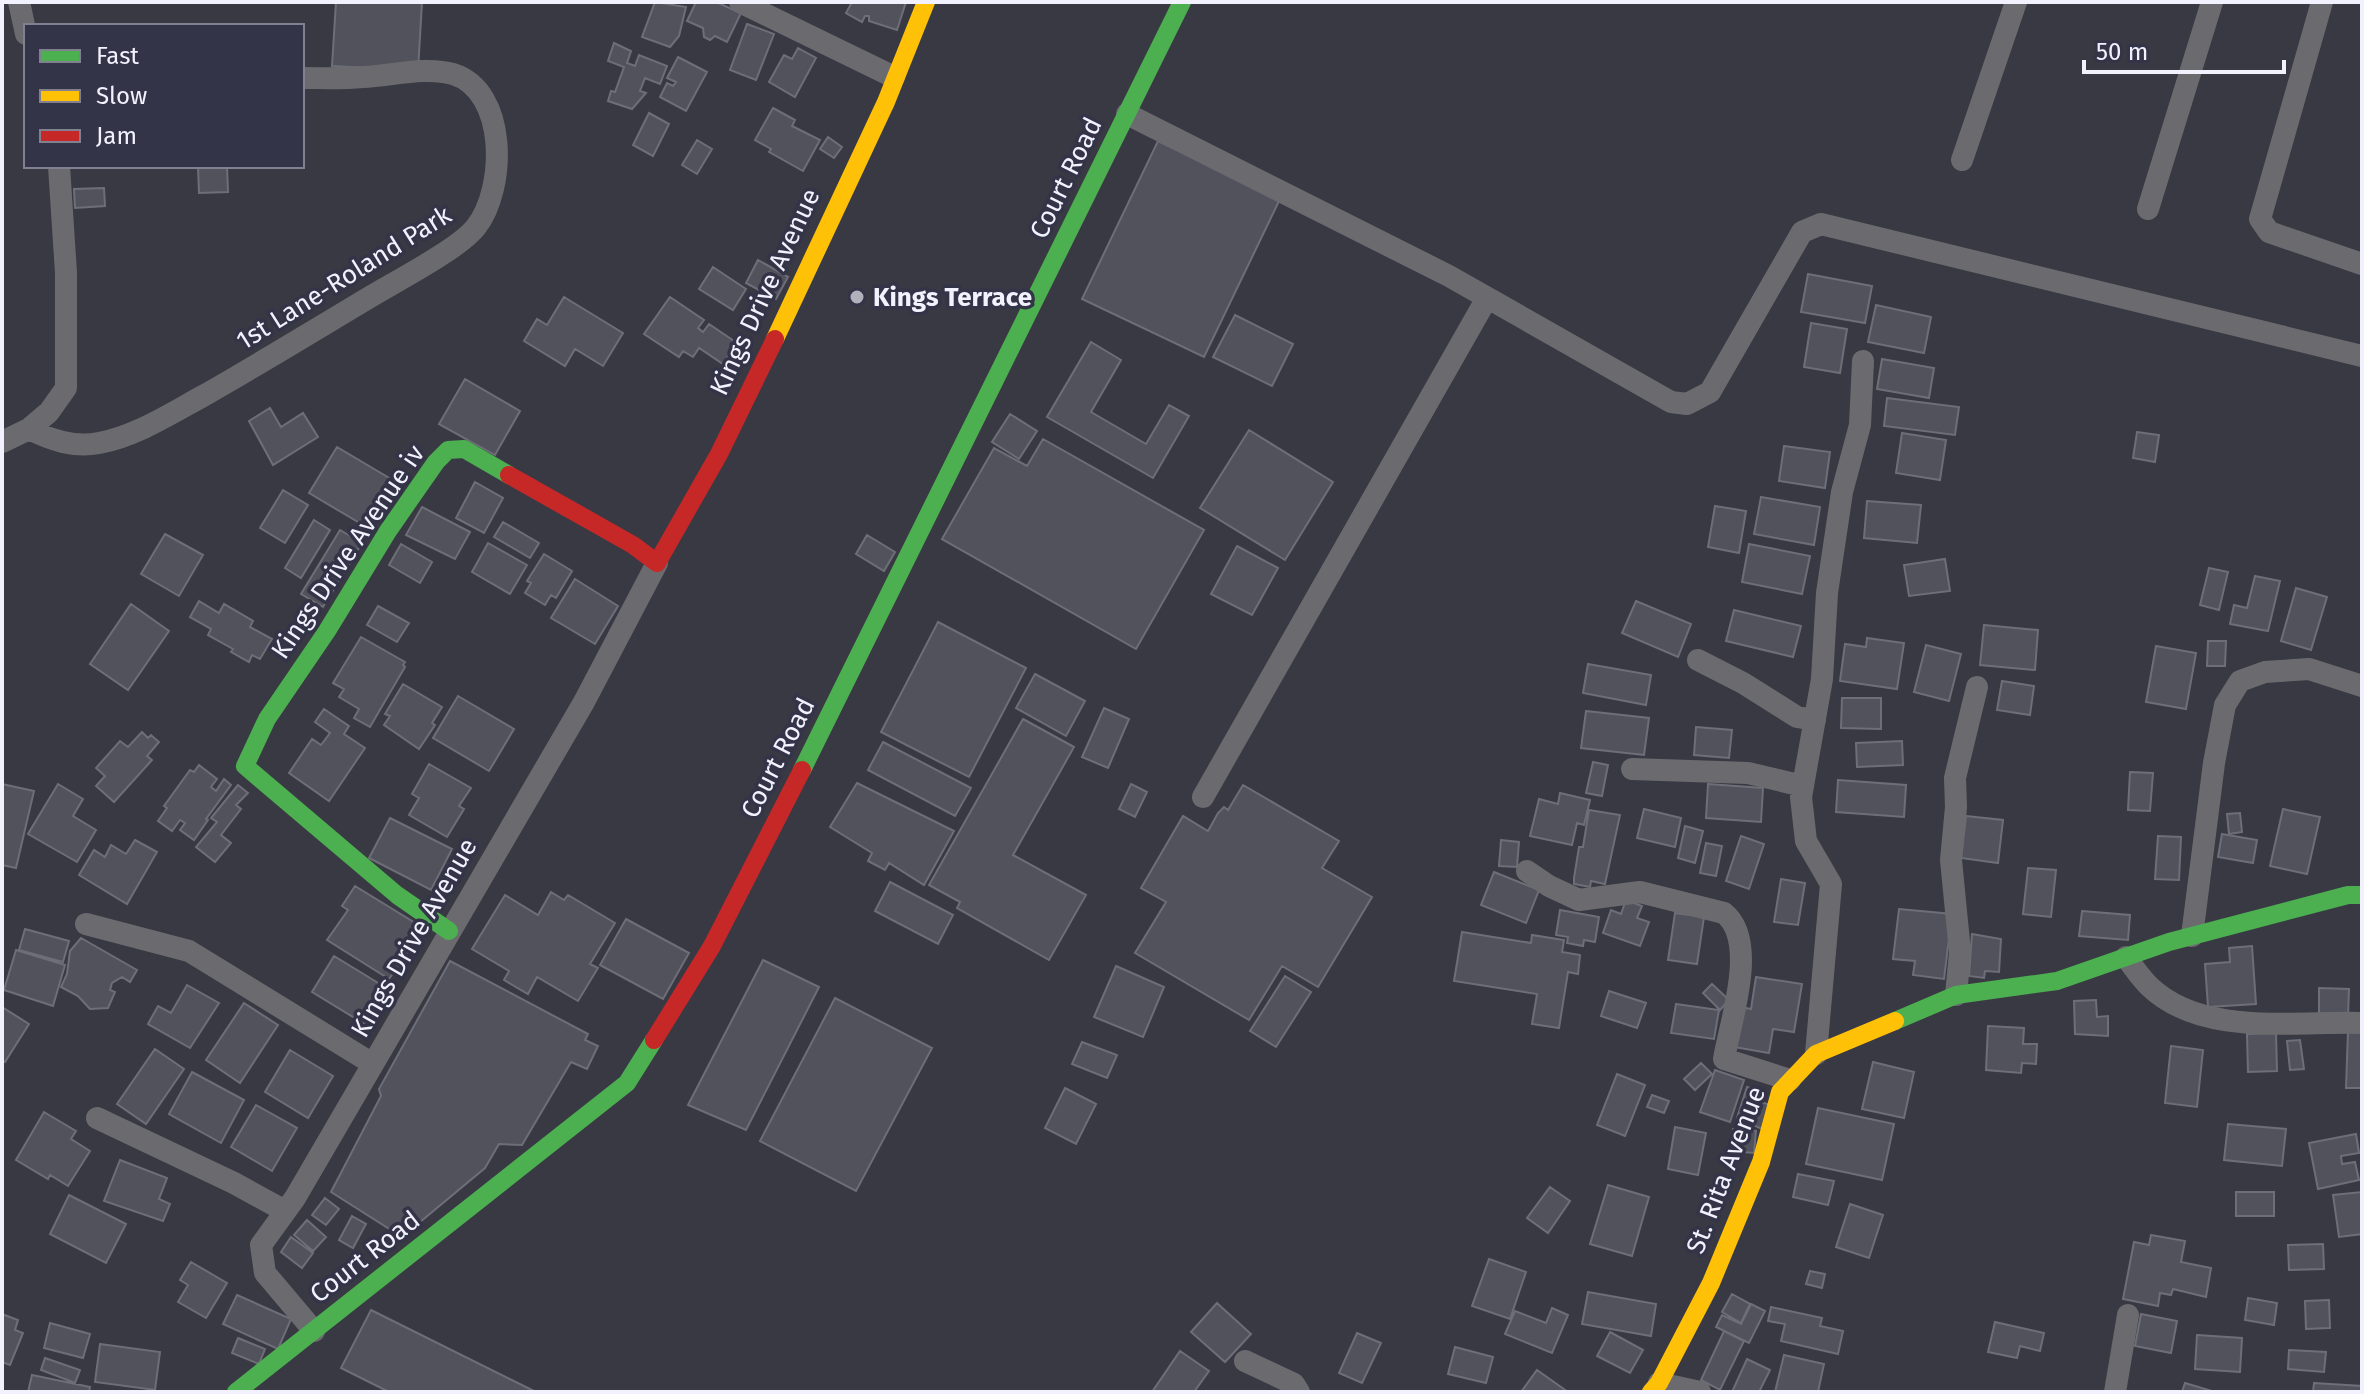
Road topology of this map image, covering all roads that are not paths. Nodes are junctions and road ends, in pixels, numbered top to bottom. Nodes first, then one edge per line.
1 (19, 2) edge
2 (740, 2) edge
3 (926, 2) edge
4 (1182, 2) edge
5 (2016, 2) edge
6 (2212, 2) edge
7 (2322, 2) edge
8 (24, 25) edge
9 (894, 77) junction
10 (304, 78) edge
11 (1127, 114) junction
12 (1962, 160) dead end
13 (59, 168) edge
14 (2148, 209) dead end
15 (2362, 264) edge
16 (1487, 298) junction
17 (2362, 356) edge
18 (1863, 361) dead end
19 (29, 429) junction
20 (2, 442) edge
21 (657, 563) junction
22 (1698, 660) dead end
23 (2362, 686) edge
24 (1977, 687) dead end
25 (1815, 720) junction
26 (1632, 769) dead end
27 (1803, 786) junction
28 (1203, 797) dead end
29 (1527, 871) dead end
30 (2362, 895) edge
31 (86, 924) dead end
32 (449, 931) junction
33 (2192, 936) junction
34 (2126, 957) junction
35 (1956, 995) junction
36 (2362, 1023) edge
37 (1816, 1054) junction
38 (373, 1064) junction
39 (1790, 1080) junction
40 (97, 1118) dead end
41 (285, 1211) junction
42 (2128, 1315) dead end
43 (314, 1331) junction
44 (1245, 1361) dead end
45 (1655, 1387) edge
46 (236, 1392) edge
47 (1299, 1392) edge
48 (1700, 1392) edge
49 (2115, 1392) edge

1 - 8 street
2 - 9 street
3 - 9 street, Kings Drive Avenue
4 - 11 street, Court Road
5 - 12 street
6 - 14 street
7 - 15 street
9 - 21 street, Kings Drive Avenue
10 - 19 street, 1st Lane-Roland Park
11 - 16 street
11 - 43 street, Court Road
13 - 19 street
16 - 17 street
16 - 28 street
18 - 25 street
19 - 20 street
21 - 32 street, Kings Drive Avenue
21 - 32 street, Kings Drive Avenue iv
22 - 25 street
23 - 33 street
24 - 35 street
25 - 27 street
26 - 27 street
27 - 37 street
29 - 39 street
30 - 33 street, St. Rita Avenue
31 - 38 street
32 - 38 street, Kings Drive Avenue
33 - 34 street, St. Rita Avenue
34 - 35 street, St. Rita Avenue
34 - 36 street
35 - 37 street, St. Rita Avenue
37 - 39 street, St. Rita Avenue
38 - 41 street, Kings Drive Avenue
39 - 45 street, St. Rita Avenue
40 - 41 street
41 - 43 street, Kings Drive Avenue
42 - 49 street
43 - 46 street, Court Road
44 - 47 street
45 - 48 street

